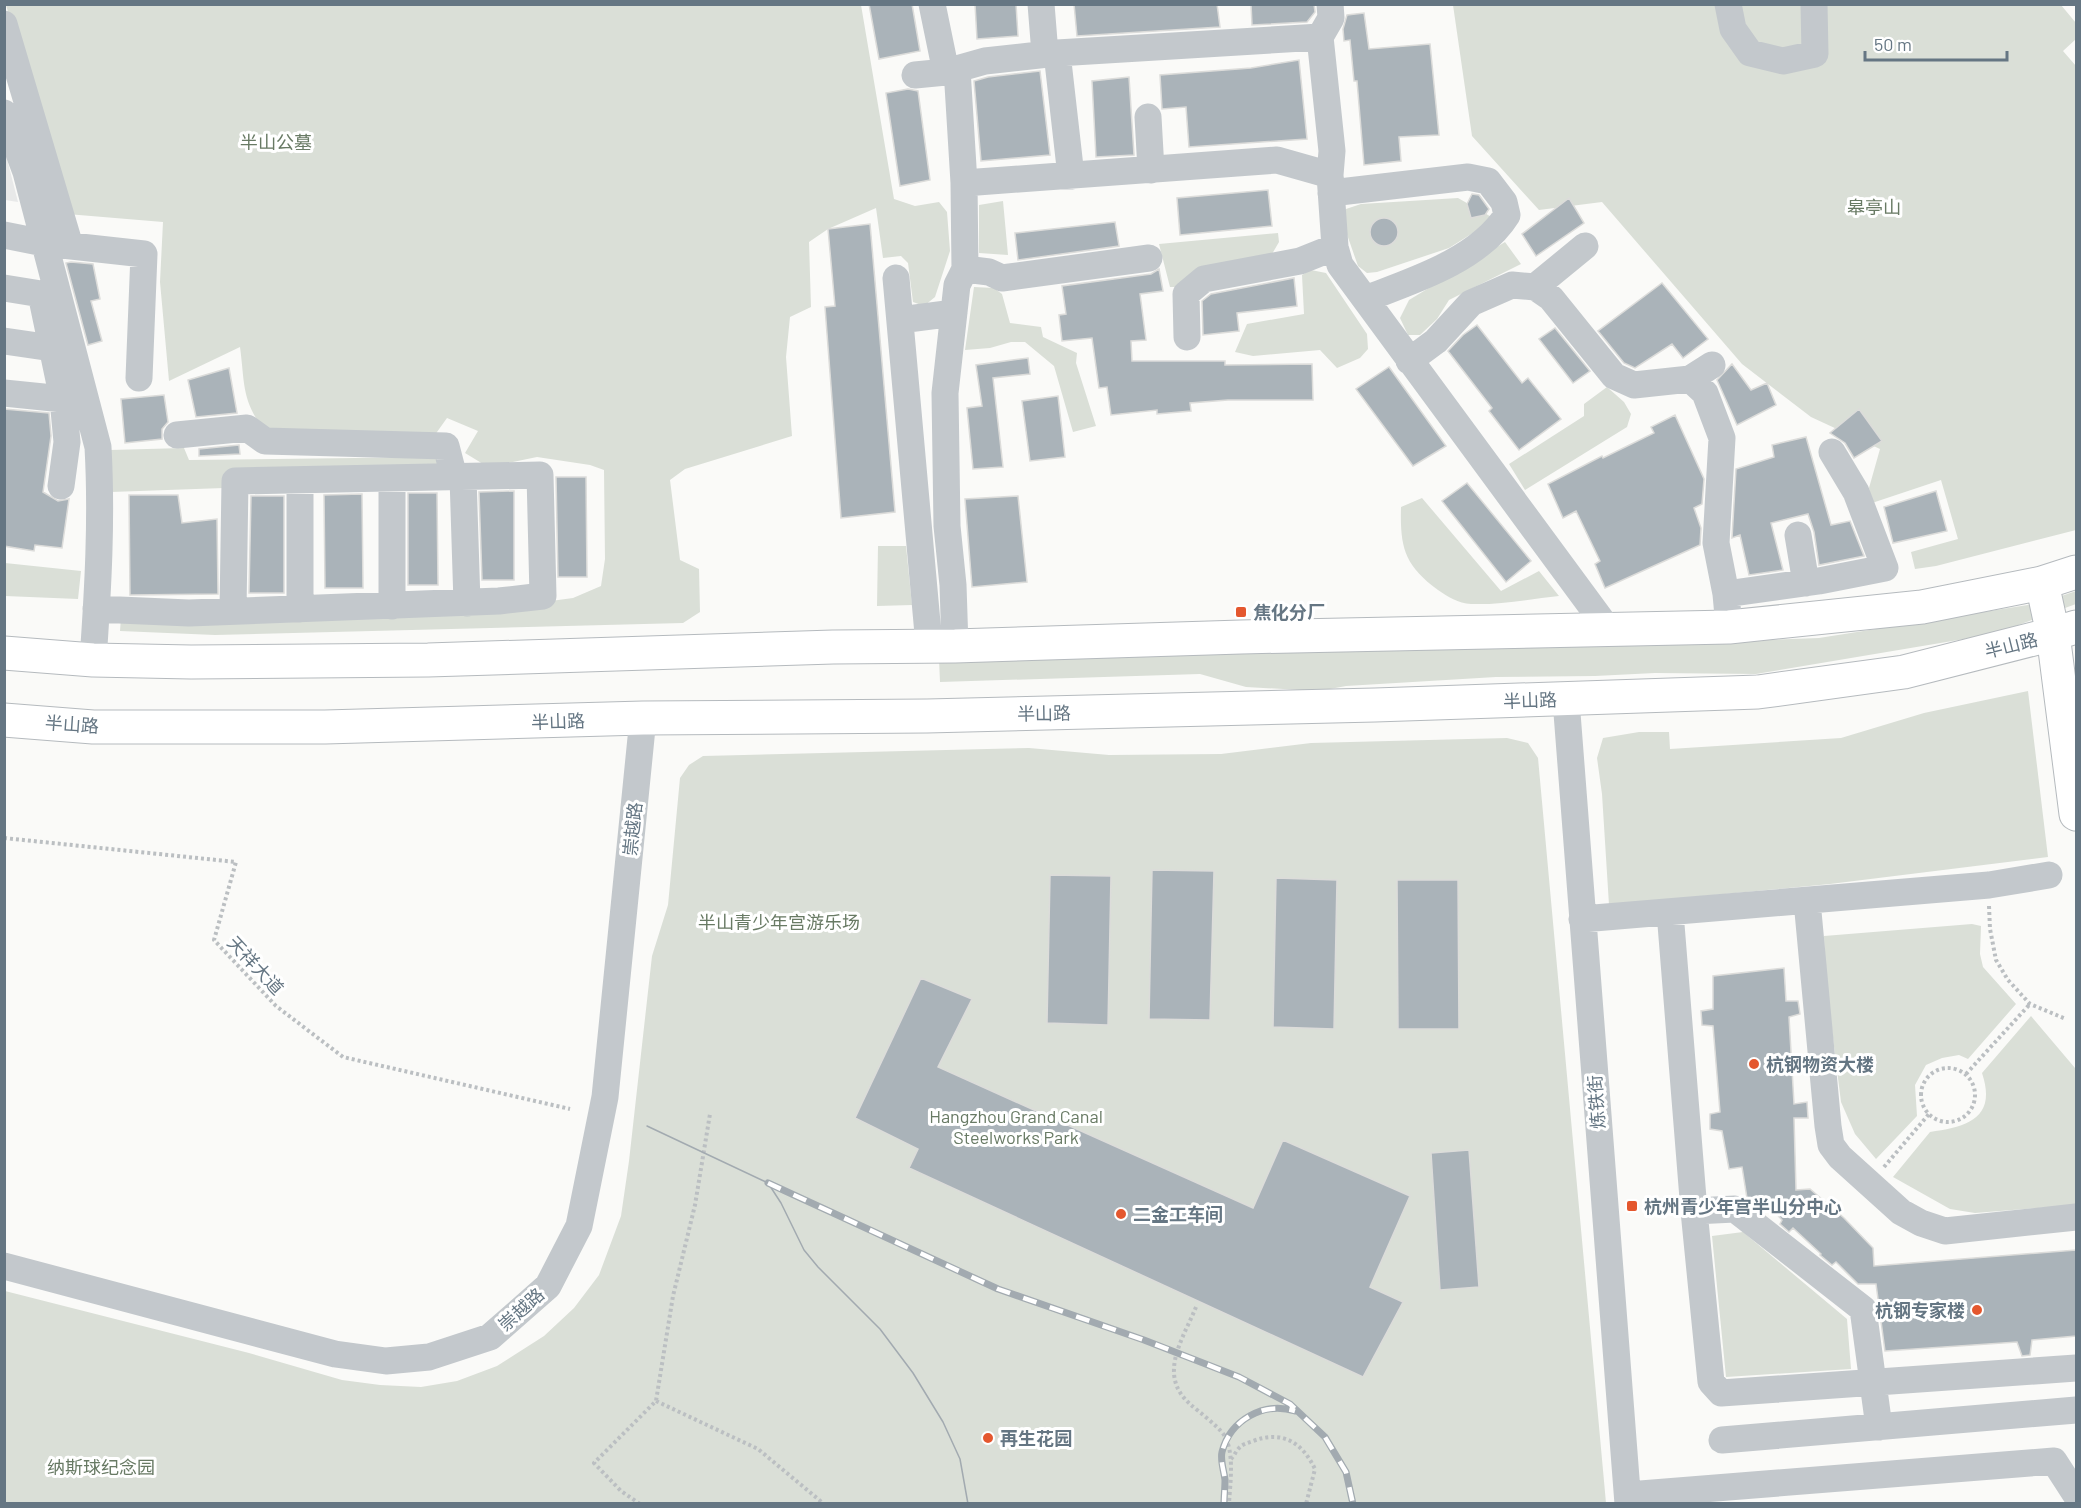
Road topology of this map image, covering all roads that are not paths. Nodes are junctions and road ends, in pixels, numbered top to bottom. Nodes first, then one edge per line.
1 (932, 4) edge
2 (1041, 4) edge
3 (1330, 4) edge
4 (1728, 4) edge
5 (1814, 4) edge
6 (4, 24) edge
7 (1320, 37) junction
8 (1051, 53) junction
9 (952, 70) junction
10 (915, 75) dead end
11 (4, 113) edge
12 (1148, 117) dead end
13 (1151, 170) junction
14 (1071, 176) junction
15 (964, 183) junction
16 (1330, 184) junction
17 (4, 235) edge
18 (57, 244) junction
19 (1585, 246) dead end
20 (1335, 247) junction
21 (1149, 258) dead end
22 (965, 268) junction
23 (896, 279) dead end
24 (1535, 287) junction
25 (4, 288) edge
26 (1365, 299) junction
27 (954, 313) junction
28 (900, 320) junction
29 (1187, 337) dead end
30 (4, 341) edge
31 (52, 348) junction
32 (1409, 361) junction
33 (139, 378) dead end
34 (4, 393) edge
35 (63, 399) junction
36 (177, 435) dead end
37 (1832, 452) dead end
38 (459, 477) junction
39 (392, 478) junction
40 (300, 480) junction
41 (61, 486) dead end
42 (1798, 535) dead end
43 (2076, 572) edge
44 (1806, 583) junction
45 (2042, 583) junction
46 (1726, 594) junction
47 (467, 603) junction
48 (392, 606) junction
49 (96, 609) junction
50 (300, 609) junction
51 (233, 611) junction
52 (1730, 627) junction
53 (1608, 629) junction
54 (2065, 630) edge
55 (942, 646) junction
56 (4, 653) edge
57 (93, 660) junction
58 (1566, 699) junction
59 (643, 718) junction
60 (4, 720) edge
61 (2076, 814) edge
62 (2049, 875) dead end
63 (1807, 901) junction
64 (1670, 912) junction
65 (1582, 919) junction
66 (1694, 1211) junction
67 (2076, 1217) edge
68 (4, 1266) edge
69 (2076, 1374) edge
70 (1872, 1383) junction
71 (2076, 1410) edge
72 (1879, 1427) junction
73 (1722, 1440) dead end
74 (2076, 1495) edge
75 (1628, 1499) edge

1 - 9 street
2 - 8 street
3 - 7 street
4 - 5 street
6 - 18 street
7 - 8 street
7 - 16 street
8 - 9 street
8 - 14 street
9 - 10 street
9 - 15 street
11 - 18 street
12 - 13 street
13 - 14 street
13 - 16 street
14 - 15 street
15 - 22 street
16 - 20 street
16 - 26 street
17 - 18 street
18 - 33 street
18 - 49 street
19 - 24 street
20 - 26 street
20 - 29 street
21 - 22 street
22 - 27 street
23 - 28 street
24 - 32 street
24 - 46 street
25 - 31 street
26 - 32 street
27 - 28 street
27 - 55 street
28 - 55 street
30 - 31 street
31 - 35 street
32 - 53 street
34 - 35 street
35 - 41 street
36 - 38 street
37 - 44 street
38 - 39 street
38 - 47 street
38 - 47 street
39 - 40 street
39 - 48 street
40 - 50 street
40 - 51 street
42 - 44 street
43 - 45 main road
44 - 46 street
45 - 52 main road
45 - 54 main road
46 - 52 street
47 - 48 street
48 - 50 street
49 - 51 street
49 - 57 street
50 - 51 street
52 - 53 main road
53 - 55 main road
54 - 58 main road, 半山路
54 - 61 main road
55 - 57 main road
56 - 57 main road
58 - 59 main road, 半山路
58 - 65 street, 炼铁街
59 - 60 main road, 半山路
59 - 68 street, 崇越路
62 - 63 street
63 - 64 street
63 - 67 street
64 - 65 street
64 - 66 street
65 - 75 street, 炼铁街
66 - 70 street
66 - 70 street
69 - 70 street
70 - 72 street
71 - 72 street
72 - 73 street
74 - 75 street

